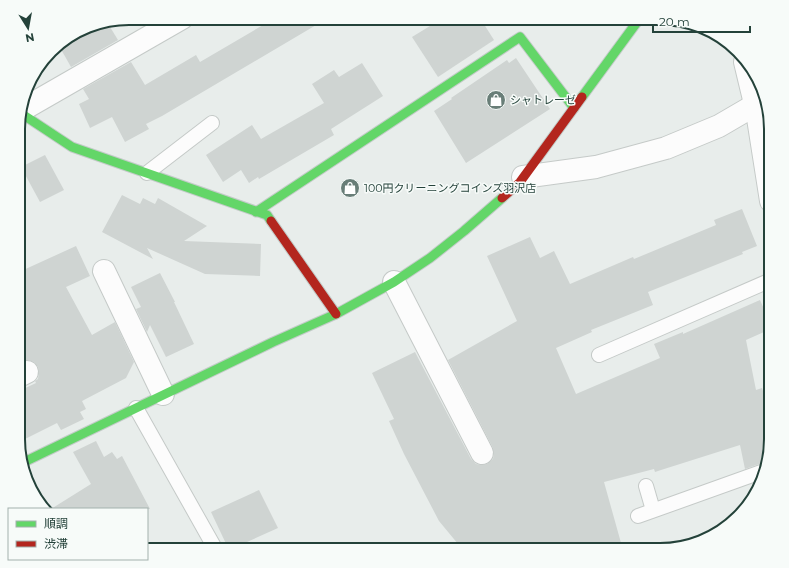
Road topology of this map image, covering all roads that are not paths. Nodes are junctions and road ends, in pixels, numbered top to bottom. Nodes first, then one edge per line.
1 (170, 25) edge
2 (635, 25) edge
3 (747, 71) edge
4 (755, 105) junction
5 (574, 108) junction
6 (27, 112) edge
7 (26, 118) edge
8 (212, 123) dead end
9 (764, 144) edge
10 (147, 173) junction
11 (523, 177) junction
12 (256, 212) junction
13 (104, 271) dead end
14 (394, 282) junction
15 (764, 283) edge
16 (336, 314) junction
17 (598, 355) dead end
18 (163, 394) junction
19 (136, 408) junction
20 (482, 453) dead end
21 (27, 460) edge
22 (759, 473) edge
23 (646, 486) dead end
24 (653, 510) junction
25 (638, 516) dead end
26 (212, 543) edge

1 - 6 street
2 - 5 street
3 - 4 street
4 - 9 street
4 - 11 street
5 - 11 street
5 - 12 street
7 - 10 street
8 - 10 lane
10 - 12 street
11 - 14 street
12 - 16 street
13 - 18 street
14 - 16 street
14 - 20 street
15 - 17 lane
16 - 18 street
18 - 19 street
19 - 21 street
19 - 26 lane
22 - 24 lane
23 - 24 lane
24 - 25 lane

